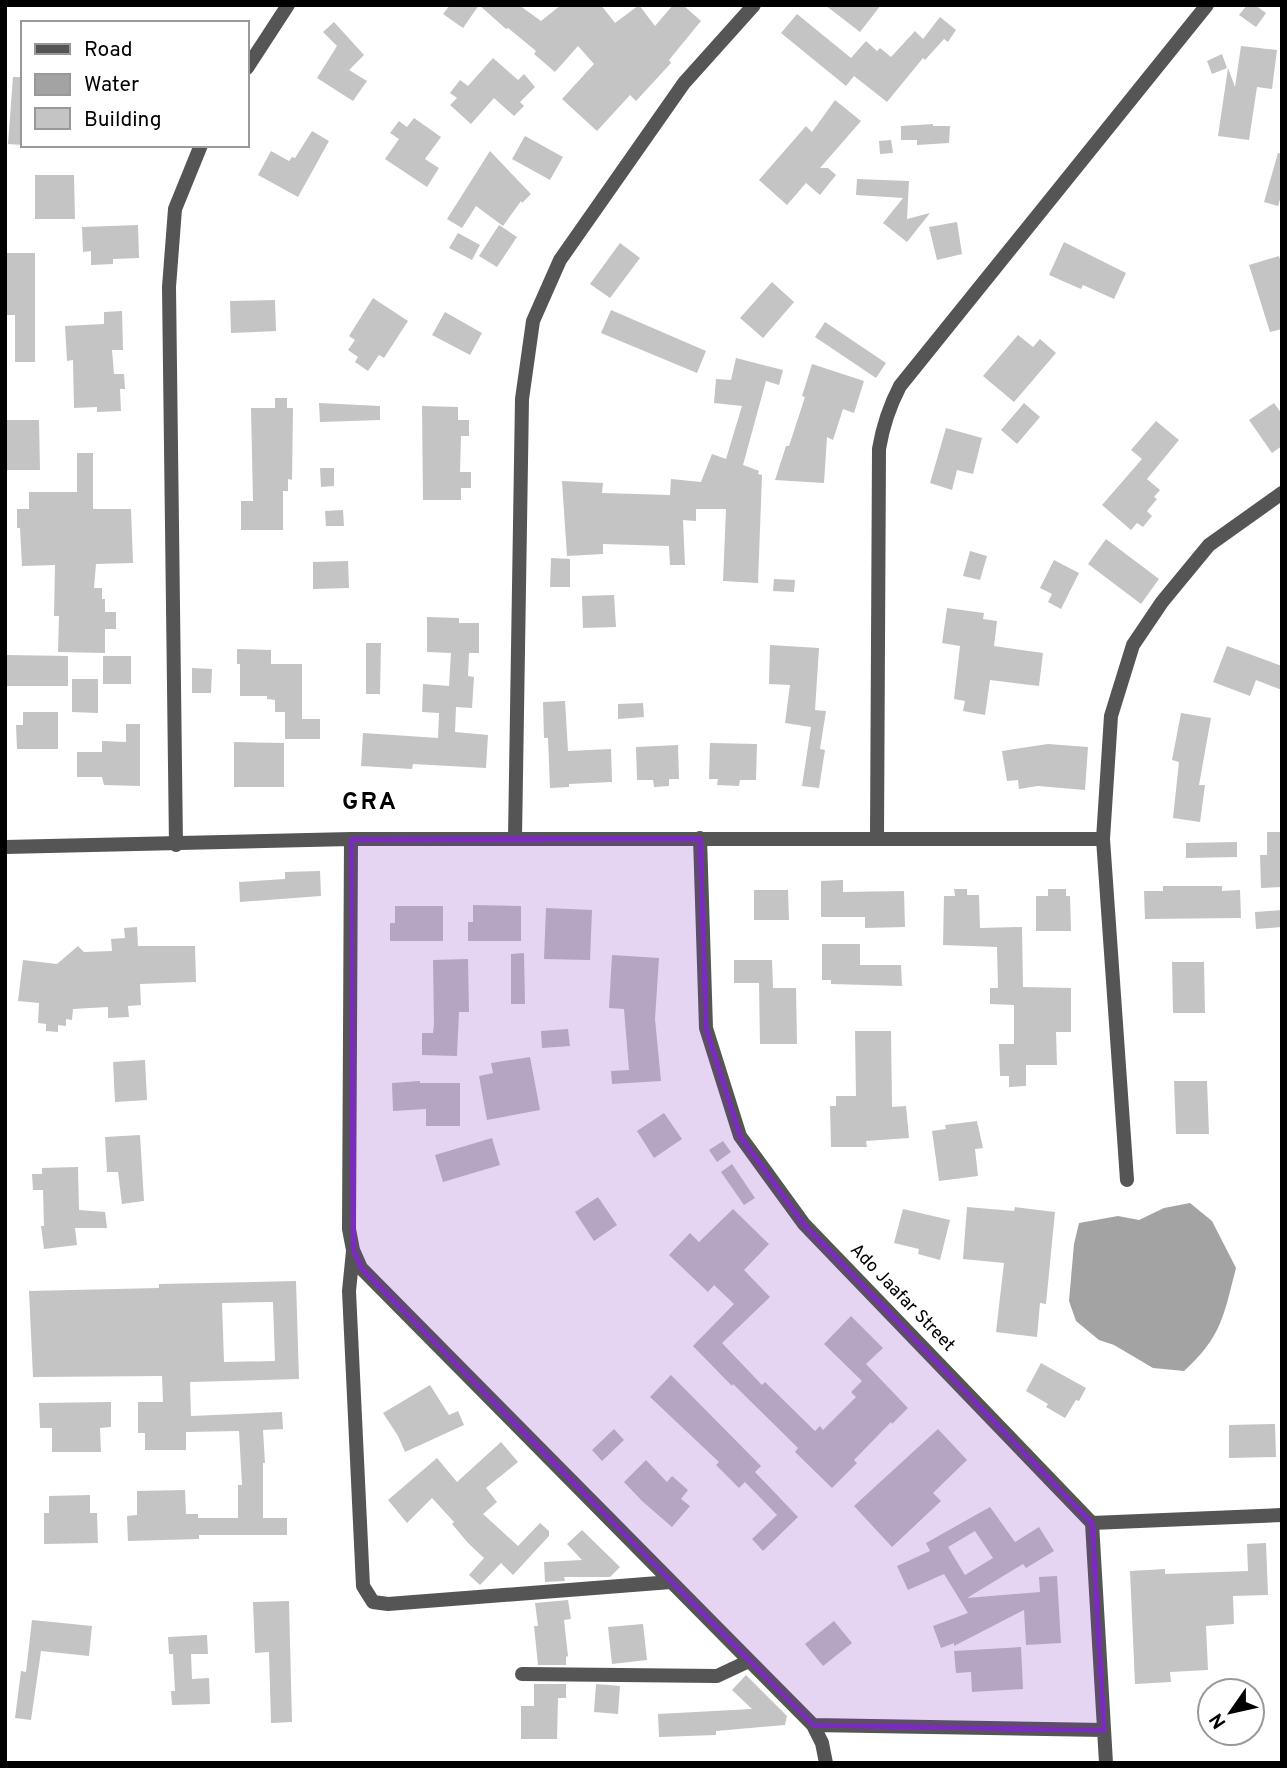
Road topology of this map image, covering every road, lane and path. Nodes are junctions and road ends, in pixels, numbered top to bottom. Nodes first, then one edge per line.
1 (288, 5) edge
2 (754, 5) edge
3 (1208, 5) edge
4 (248, 66) edge
5 (200, 147) edge
6 (1282, 493) edge
7 (515, 838) junction
8 (699, 838) junction
9 (877, 838) junction
10 (351, 839) junction
11 (1102, 839) junction
12 (176, 845) junction
13 (5, 848) edge
14 (1127, 1180) dead end
15 (353, 1250) junction
16 (1282, 1515) edge
17 (1092, 1523) junction
18 (671, 1582) junction
19 (749, 1661) junction
20 (522, 1674) dead end
21 (813, 1725) junction
22 (1104, 1730) junction
23 (826, 1763) edge
24 (1106, 1763) edge

1 - 4 street
2 - 7 street
3 - 9 street
5 - 12 street
6 - 11 street
7 - 8 street
7 - 10 street
8 - 9 street
8 - 17 street, Ado Jaafar Street
9 - 11 street
10 - 12 street
10 - 15 street
11 - 14 street
12 - 13 street
15 - 18 street
15 - 18 street
16 - 17 street
17 - 22 street
18 - 19 street
19 - 20 street
19 - 21 street
21 - 22 street
21 - 23 street
22 - 24 street

